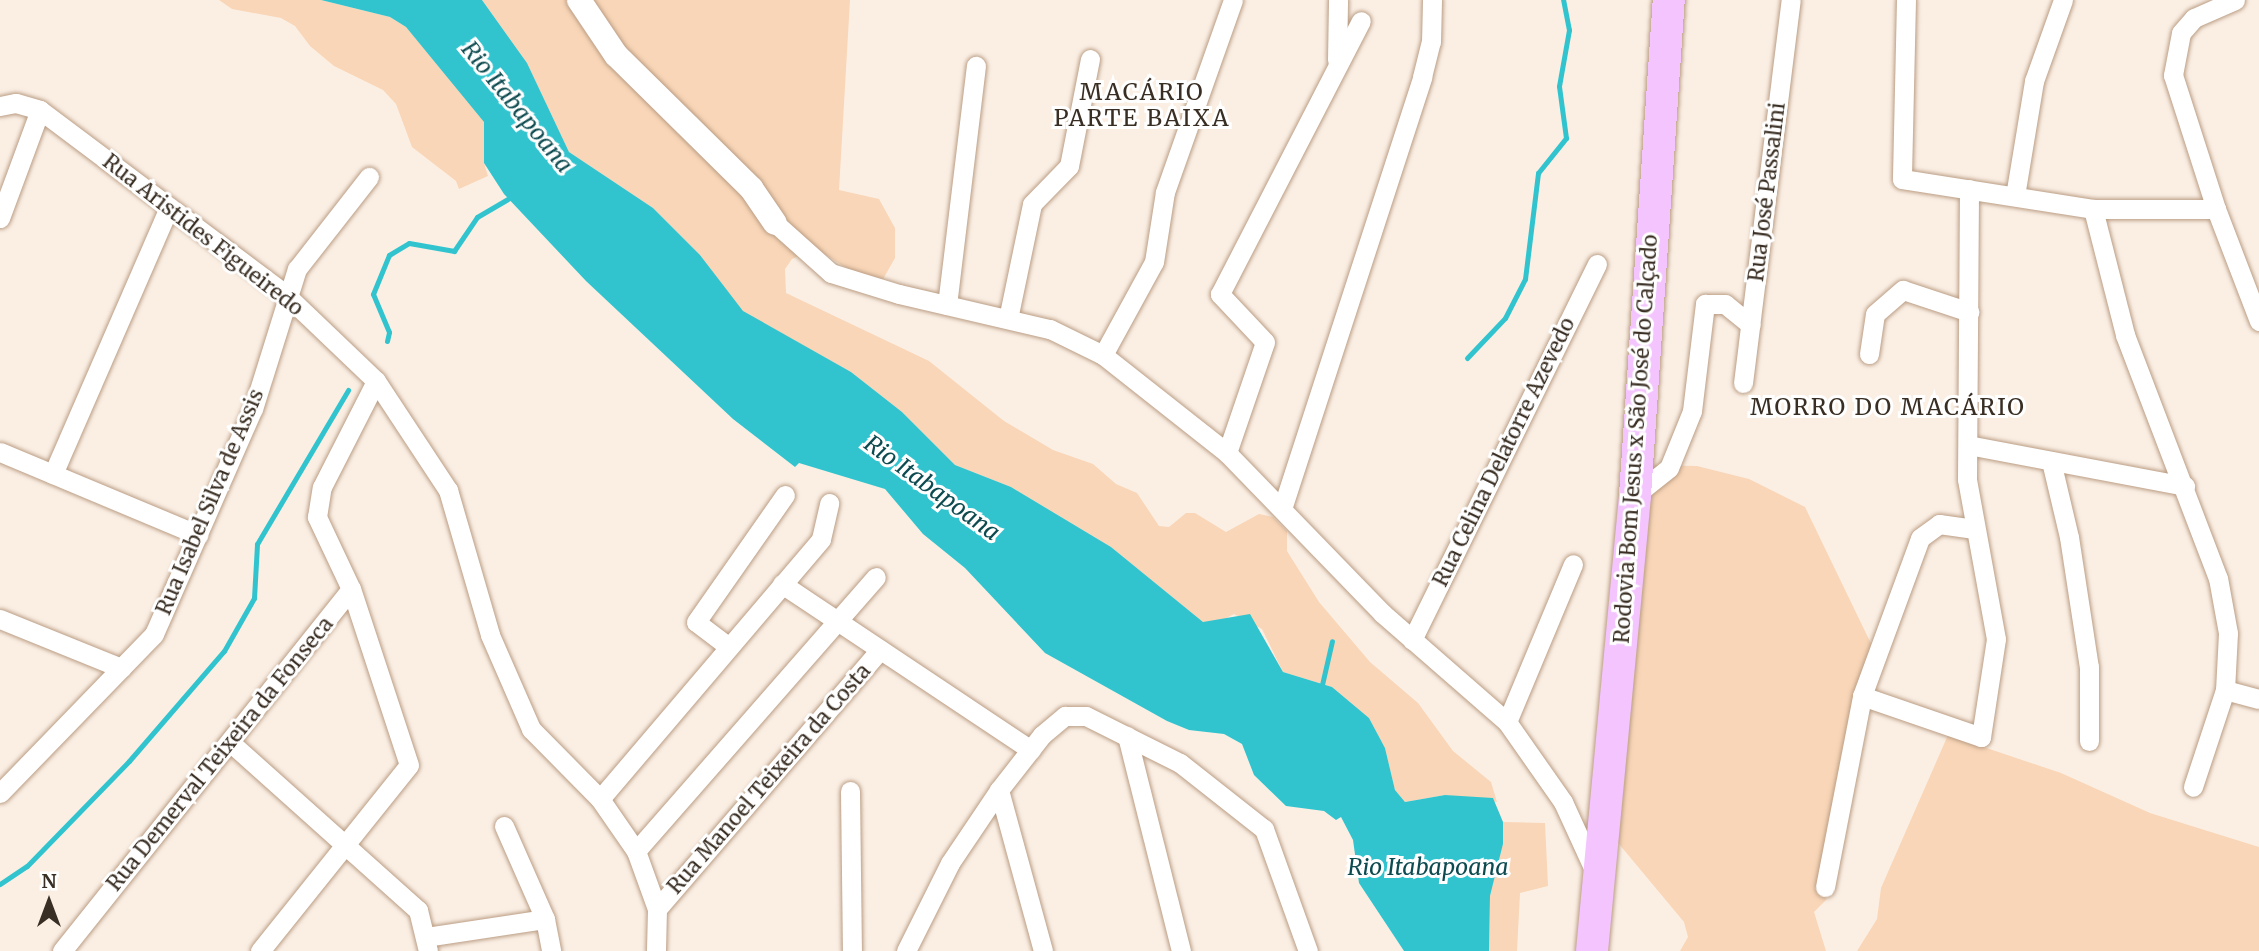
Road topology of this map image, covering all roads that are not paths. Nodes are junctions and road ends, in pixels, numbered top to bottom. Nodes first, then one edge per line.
1 (579, 0) edge
2 (1233, 0) edge
3 (1338, 0) edge
4 (1432, 0) edge
5 (1670, 0) edge
6 (1791, 0) edge
7 (1906, 0) edge
8 (2063, 0) edge
9 (2235, 0) edge
10 (1361, 21) dead end
11 (1090, 60) dead end
12 (1337, 61) junction
13 (976, 66) dead end
14 (0, 106) edge
15 (40, 110) junction
16 (369, 177) dead end
17 (1969, 189) junction
18 (2015, 197) junction
19 (169, 207) junction
20 (2093, 209) junction
21 (2216, 209) junction
22 (0, 219) edge
23 (775, 223) joint
24 (1597, 264) dead end
25 (286, 295) junction
26 (947, 305) junction
27 (1969, 312) junction
28 (1008, 319) junction
29 (2259, 321) edge
30 (1751, 325) junction
31 (1869, 354) dead end
32 (1103, 355) junction
33 (376, 381) junction
34 (1742, 383) dead end
35 (1968, 445) junction
36 (0, 452) edge
37 (1227, 453) junction
38 (2051, 461) junction
39 (53, 474) junction
40 (2185, 486) junction
41 (785, 495) dead end
42 (1635, 495) junction
43 (830, 503) dead end
44 (1282, 509) junction
45 (1973, 529) junction
46 (198, 535) junction
47 (1573, 564) dead end
48 (876, 577) dead end
49 (782, 584) junction
50 (351, 589) junction
51 (0, 619) edge
52 (837, 621) junction
53 (1412, 640) junction
54 (729, 647) junction
55 (880, 650) junction
56 (121, 668) junction
57 (2225, 690) junction
58 (1862, 696) junction
59 (2259, 699) edge
60 (1507, 722) junction
61 (1127, 736) junction
62 (2089, 741) dead end
63 (231, 743) junction
64 (1031, 750) junction
65 (3, 785) edge
66 (2193, 787) dead end
67 (999, 790) junction
68 (850, 791) dead end
69 (600, 799) junction
70 (504, 826) dead end
71 (346, 846) junction
72 (636, 851) junction
73 (1598, 878) junction
74 (1825, 887) dead end
75 (657, 909) junction
76 (545, 919) junction
77 (427, 944) edge
78 (62, 951) edge
79 (260, 951) edge
80 (551, 951) edge
81 (656, 951) edge
82 (852, 951) edge
83 (906, 951) edge
84 (1043, 951) edge
85 (1181, 951) edge
86 (1308, 951) edge
87 (1592, 951) edge

1 - 23 street
2 - 32 street
3 - 12 street
4 - 44 street
5 - 42 main road, Rodovia Bom Jesus x São José do Calçado
6 - 30 street, Rua José Passalini
7 - 17 street
8 - 18 street
9 - 21 street
10 - 12 street
11 - 28 street
12 - 37 street
13 - 26 street
14 - 15 street, Rua Aristides Figueiredo
15 - 19 street, Rua Aristides Figueiredo
15 - 22 street
16 - 25 street, Rua Isabel Silva de Assis
17 - 18 street
17 - 27 street
18 - 20 street
19 - 25 street, Rua Aristides Figueiredo
19 - 39 street
20 - 21 street
20 - 40 street
21 - 29 street
23 - 26 street
24 - 53 street, Rua Celina Delatorre Azevedo
25 - 33 street, Rua Aristides Figueiredo
25 - 46 street, Rua Isabel Silva de Assis
26 - 28 street
27 - 31 street
27 - 35 street
28 - 32 street
30 - 34 street, Rua José Passalini
30 - 42 street
32 - 37 street
33 - 50 street
33 - 69 street, Rua Aristides Figueiredo
35 - 38 street
35 - 45 street
36 - 39 street
37 - 44 street
38 - 40 street
38 - 62 street
39 - 46 street
40 - 57 street
41 - 54 street
42 - 73 main road, Rodovia Bom Jesus x São José do Calçado
43 - 49 street
44 - 53 street
45 - 58 street
45 - 58 street
46 - 56 street, Rua Isabel Silva de Assis
47 - 60 street
48 - 52 street
49 - 52 street
49 - 54 street
50 - 63 street, Rua Demerval Teixeira da Fonseca
50 - 71 street
51 - 56 street
52 - 55 street
52 - 72 street
53 - 60 street
54 - 69 street
55 - 64 street
55 - 75 street, Rua Manoel Teixeira da Costa
56 - 65 street, Rua Isabel Silva de Assis
57 - 59 street
57 - 66 street
58 - 74 street
60 - 73 street
61 - 64 street
61 - 85 street
61 - 86 street
63 - 71 street
63 - 78 street, Rua Demerval Teixeira da Fonseca
64 - 67 street
67 - 83 street
67 - 84 street
68 - 82 street
69 - 72 street, Rua Aristides Figueiredo
70 - 76 street
71 - 77 street
71 - 79 street
72 - 75 street, Rua Aristides Figueiredo
73 - 87 main road, Rodovia Bom Jesus x São José do Calçado
75 - 81 street, Rua Aristides Figueiredo
76 - 77 street
76 - 80 street

